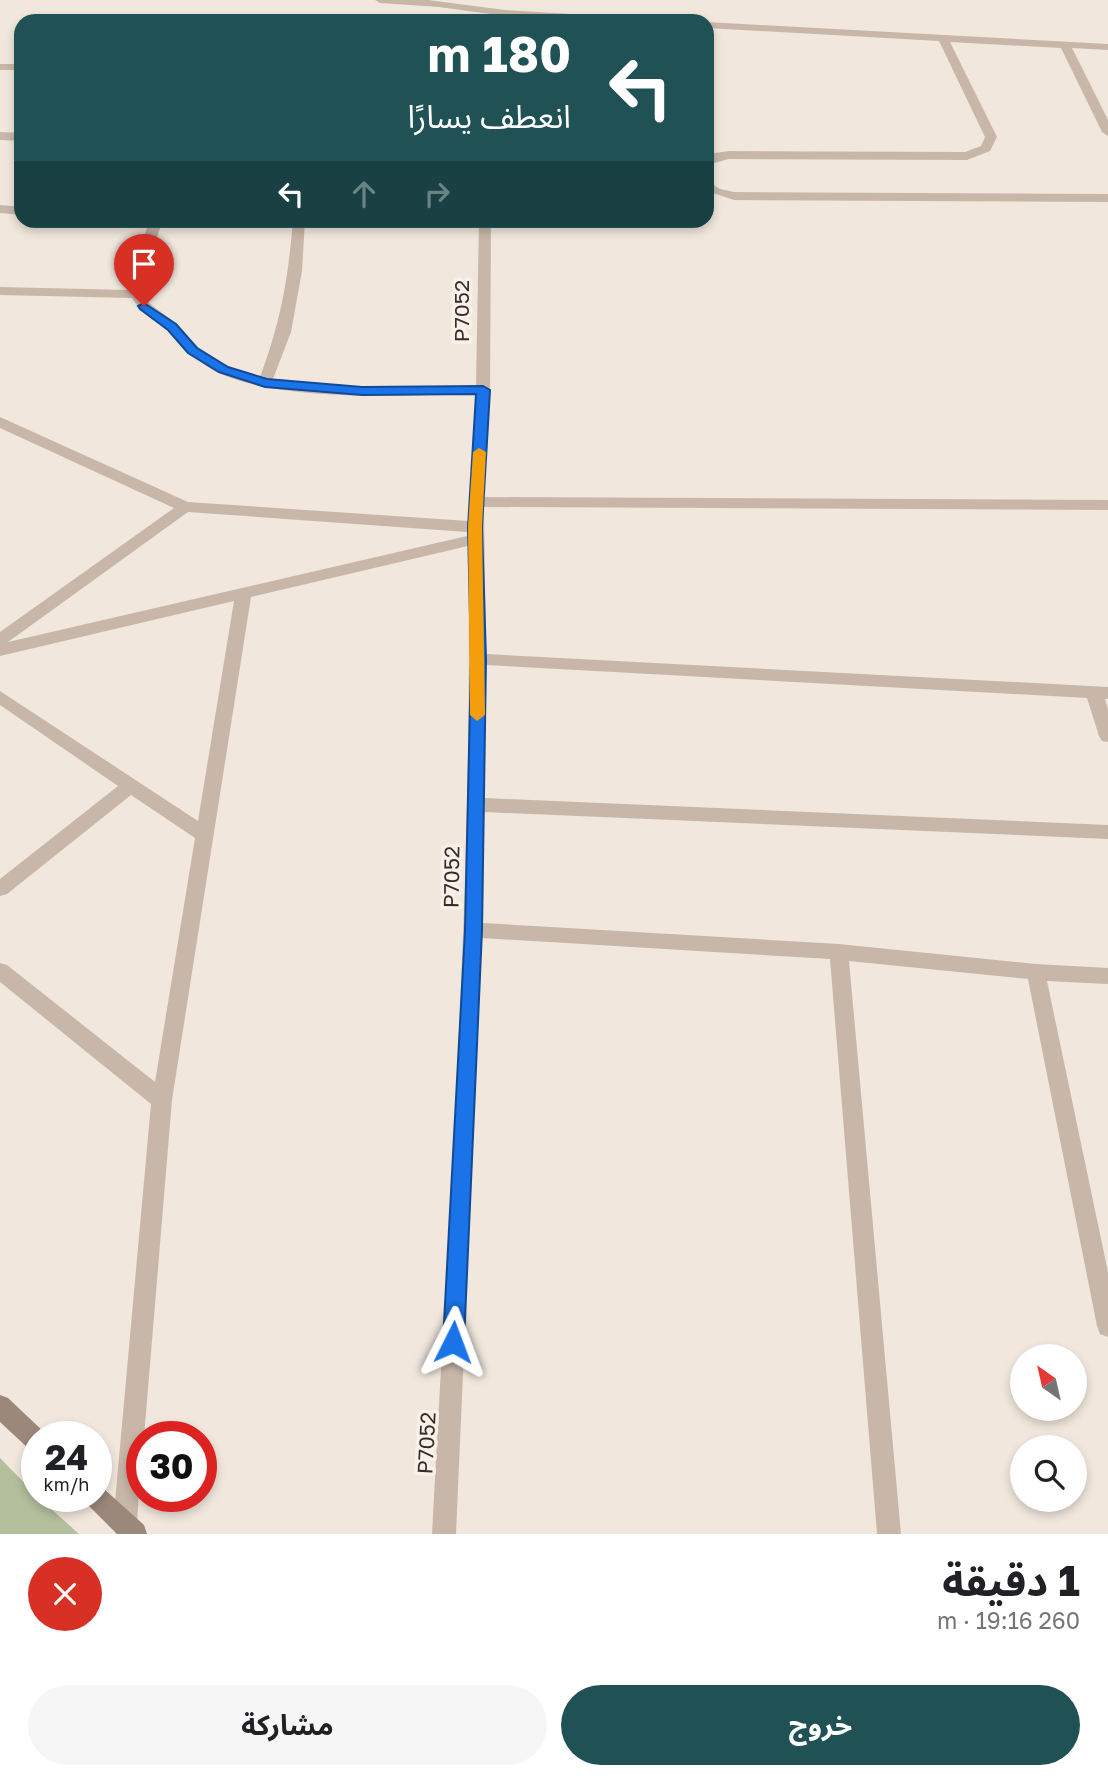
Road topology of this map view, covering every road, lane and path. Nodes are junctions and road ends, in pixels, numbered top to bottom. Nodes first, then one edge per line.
1 (380, 0) edge
2 (439, 2) edge
3 (476, 4) edge
4 (498, 14) edge
5 (714, 25) edge
6 (943, 38) junction
7 (1065, 45) junction
8 (1108, 47) edge
9 (1108, 132) edge
10 (714, 157) edge
11 (714, 190) edge
12 (1108, 198) edge
13 (154, 228) edge
14 (298, 228) edge
15 (485, 228) edge
16 (0, 291) edge
17 (136, 293) junction
18 (265, 383) junction
19 (483, 390) junction
20 (0, 422) edge
21 (476, 502) junction
22 (1108, 505) edge
23 (185, 507) junction
24 (475, 533) junction
25 (243, 594) junction
26 (0, 640) edge
27 (0, 650) edge
28 (478, 659) junction
29 (1101, 692) edge
30 (0, 697) edge
31 (1108, 736) edge
32 (131, 785) junction
33 (476, 805) junction
34 (1108, 832) edge
35 (203, 834) junction
36 (0, 889) edge
37 (473, 930) junction
38 (839, 952) junction
39 (0, 971) edge
40 (1036, 972) junction
41 (1108, 976) edge
42 (162, 1100) junction
43 (1108, 1326) edge
44 (0, 1406) edge
45 (21, 1426) edge
46 (112, 1512) edge
47 (130, 1529) edge
48 (444, 1534) edge
49 (888, 1534) edge

1 - 2 street
2 - 3 street
3 - 4 street
5 - 6 street
6 - 7 street
6 - 10 street
7 - 8 street
7 - 9 street
11 - 12 street
13 - 17 street
14 - 18 street
15 - 19 street, P7052
16 - 17 street
17 - 18 street
18 - 19 street
19 - 21 street, P7052
20 - 23 street
21 - 22 street
21 - 24 street, P7052
23 - 24 street
23 - 26 street
24 - 25 street
24 - 28 street, P7052
25 - 27 street
25 - 35 street
28 - 29 street
28 - 33 street, P7052
29 - 31 street
30 - 32 street
32 - 35 street
32 - 36 street
33 - 34 street
33 - 37 street, P7052
35 - 42 street
37 - 38 street
37 - 48 street, P7052
38 - 40 street
38 - 49 street
39 - 42 street
40 - 41 street
40 - 43 street
42 - 47 street
44 - 45 street
46 - 47 street

